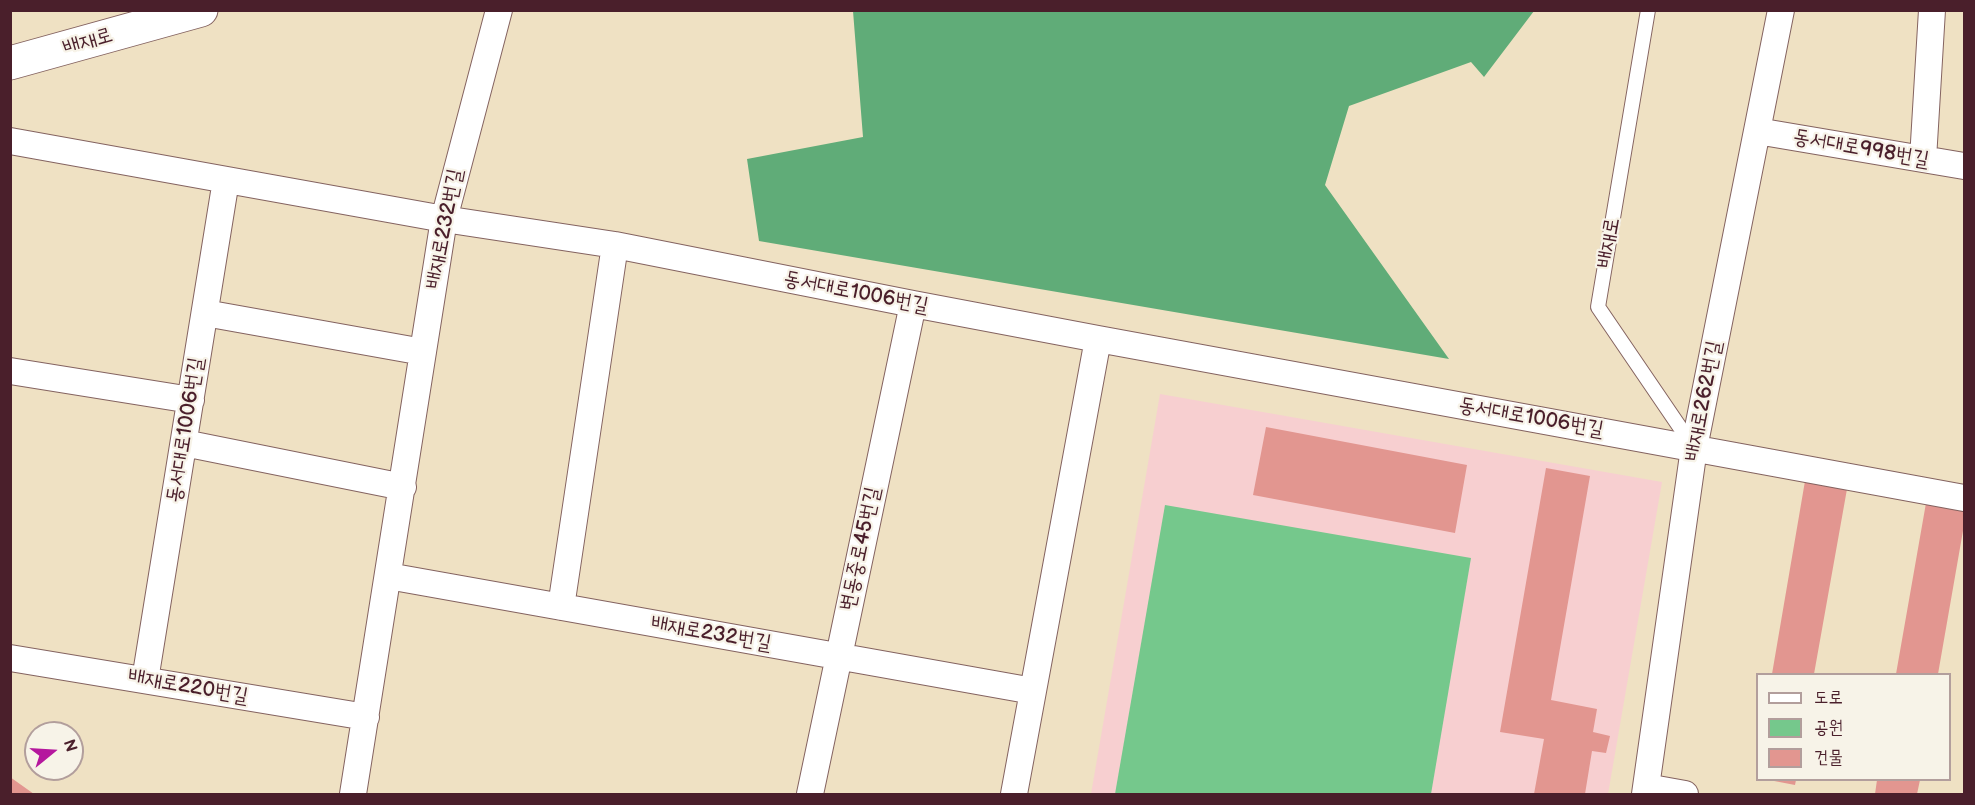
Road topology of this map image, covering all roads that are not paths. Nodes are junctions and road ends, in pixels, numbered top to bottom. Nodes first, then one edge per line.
1 (201, 10) edge
2 (499, 10) edge
3 (1648, 10) edge
4 (1780, 10) edge
5 (1932, 10) edge
6 (10, 63) edge
7 (1757, 131) junction
8 (10, 141) edge
9 (1923, 159) junction
10 (1965, 166) edge
11 (226, 180) junction
12 (444, 219) junction
13 (615, 245) junction
14 (913, 304) junction
15 (205, 313) junction
16 (1098, 339) junction
17 (423, 352) junction
18 (10, 371) edge
19 (190, 400) junction
20 (184, 443) junction
21 (1694, 448) junction
22 (403, 487) junction
23 (1965, 498) edge
24 (388, 576) junction
25 (561, 607) junction
26 (839, 657) junction
27 (10, 658) edge
28 (145, 680) junction
29 (1033, 692) junction
30 (366, 717) junction
31 (1646, 791) edge
32 (353, 795) edge
33 (810, 795) edge
34 (1014, 795) edge
35 (1685, 795) edge

1 - 6 main road, 배재로
2 - 12 street, 배재로232번길
3 - 21 lane, 배재로
4 - 7 street, 배재로262번길
5 - 9 street
7 - 9 street, 동서대로998번길
7 - 21 street, 배재로262번길
8 - 11 street, 동서대로1006번길
9 - 10 street, 동서대로998번길
11 - 12 street, 동서대로1006번길
11 - 15 street, 동서대로1006번길
12 - 13 street, 동서대로1006번길
12 - 17 street, 배재로232번길
13 - 14 street, 동서대로1006번길
13 - 25 street
14 - 16 street, 동서대로1006번길
14 - 26 street, 변동중로45번길
15 - 17 street
15 - 19 street, 동서대로1006번길
16 - 21 street, 동서대로1006번길
16 - 29 street
17 - 22 street, 배재로232번길
18 - 19 street
19 - 20 street, 동서대로1006번길
20 - 22 street
20 - 28 street, 동서대로1006번길
21 - 23 street, 동서대로1006번길
21 - 31 street, 배재로262번길
22 - 24 street, 배재로232번길
24 - 25 street, 배재로232번길
24 - 30 street, 배재로232번길
25 - 26 street, 배재로232번길
26 - 29 street, 배재로232번길
26 - 33 street, 변동중로45번길
27 - 28 street, 배재로220번길
28 - 30 street, 배재로220번길
29 - 34 street
30 - 32 street, 배재로232번길
31 - 35 street

